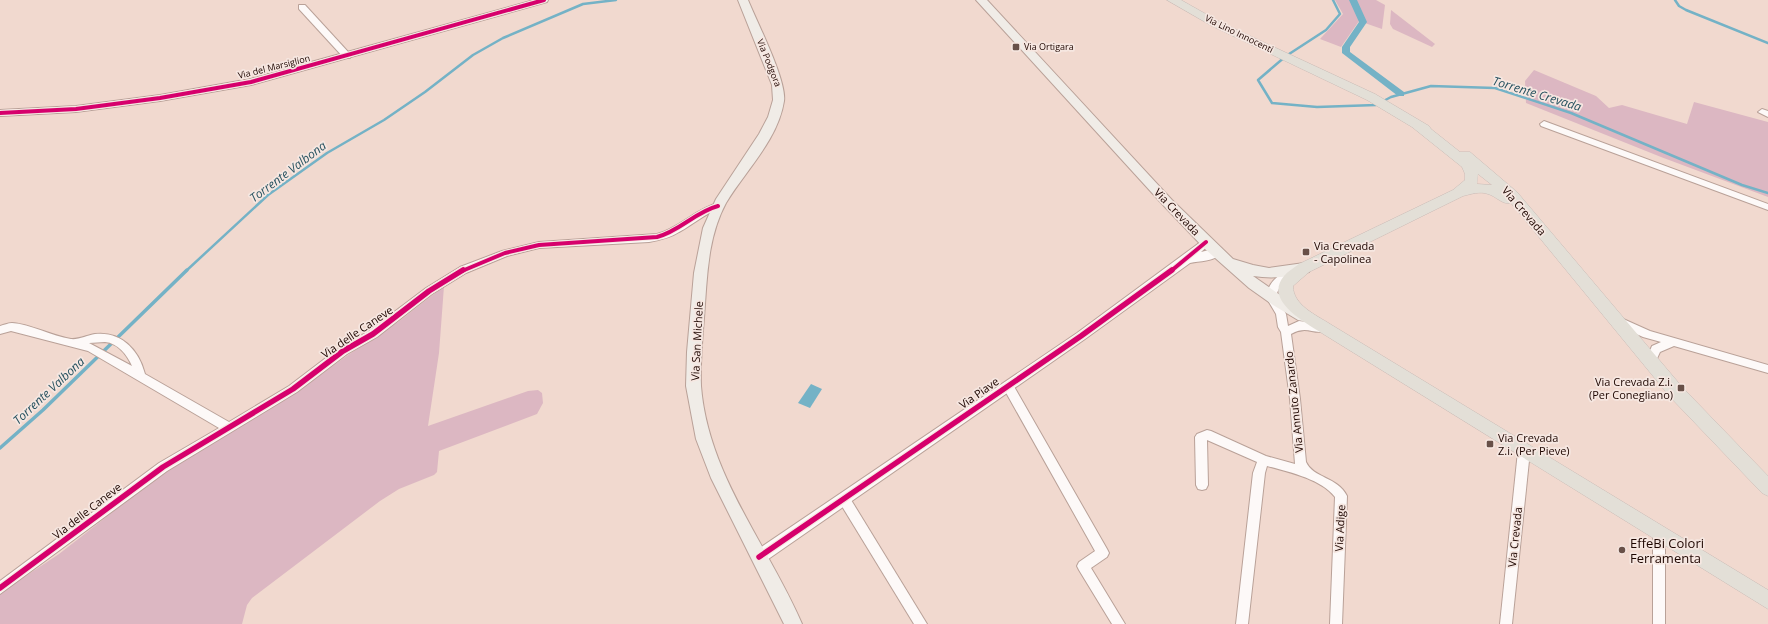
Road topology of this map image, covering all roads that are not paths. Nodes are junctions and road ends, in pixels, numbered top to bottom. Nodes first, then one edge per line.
1 (544, 0) edge
2 (743, 0) edge
3 (981, 0) edge
4 (1173, 0) edge
5 (302, 7) dead end
6 (346, 56) junction
7 (1306, 66) joint
8 (0, 113) edge
9 (1544, 124) dead end
10 (1417, 125) junction
11 (770, 126) joint
12 (1458, 193) junction
13 (718, 206) junction
14 (1768, 207) edge
15 (1545, 236) junction
16 (1206, 242) junction
17 (1222, 256) junction
18 (1187, 260) junction
19 (1304, 268) junction
20 (1271, 297) junction
21 (1612, 316) junction
22 (1325, 328) junction
23 (0, 330) edge
24 (1286, 332) junction
25 (1672, 342) junction
26 (73, 343) junction
27 (1650, 362) junction
28 (1768, 369) edge
29 (140, 376) junction
30 (1008, 386) junction
31 (228, 427) junction
32 (1524, 451) junction
33 (1264, 460) junction
34 (1304, 471) junction
35 (1202, 485) dead end
36 (1768, 488) edge
37 (844, 498) junction
38 (1659, 533) junction
39 (759, 557) junction
40 (0, 588) edge
41 (1768, 600) edge
42 (793, 624) edge
43 (921, 624) edge
44 (1119, 624) edge
45 (1242, 624) edge
46 (1336, 624) edge
47 (1506, 624) edge
48 (1659, 624) edge

1 - 6 street, Via del Marsiglion
2 - 11 main road, Via Podgora
3 - 16 main road, Via Crevada
4 - 7 main road, Via Lino Innocenti
5 - 6 street
6 - 8 street, Via del Marsiglion
7 - 10 main road, Via Crevada
9 - 14 street
10 - 12 main road, Via Crevada
10 - 15 main road, Via Crevada
11 - 13 main road, Via San Michele
12 - 15 main road
12 - 19 main road, Via Crevada
13 - 31 street, Via delle Caneve
13 - 39 main road, Via San Michele
15 - 21 main road, Via Crevada
16 - 17 main road, Via Crevada
16 - 18 street, Via Piave
17 - 18 street, Via Piave
17 - 19 main road, Via Crevada
17 - 20 main road, Via Crevada
18 - 30 street, Via Piave
19 - 20 street, Via Crevada
19 - 22 main road, Via Crevada
20 - 22 main road, Via Crevada
20 - 24 street, Via Annuto Zanardo
21 - 25 street, Via Crevada
21 - 27 main road, Via Crevada
22 - 24 street
22 - 32 main road, Via Crevada
23 - 26 street
24 - 34 street, Via Annuto Zanardo
25 - 27 street
25 - 28 street, Via Crevada
26 - 29 street
26 - 29 street
27 - 36 main road, Via Crevada
29 - 31 street
30 - 37 street, Via Piave
30 - 44 street, Via Piave
31 - 40 street, Via delle Caneve
32 - 38 main road, Via Crevada
32 - 47 street, Via Crevada
33 - 34 street, Via Adige
33 - 35 street, Via Adige
33 - 45 street
34 - 46 street, Via Adige
37 - 39 street, Via Piave
37 - 43 street
38 - 41 main road, Via Crevada
38 - 48 street
39 - 42 main road, Via San Michele

